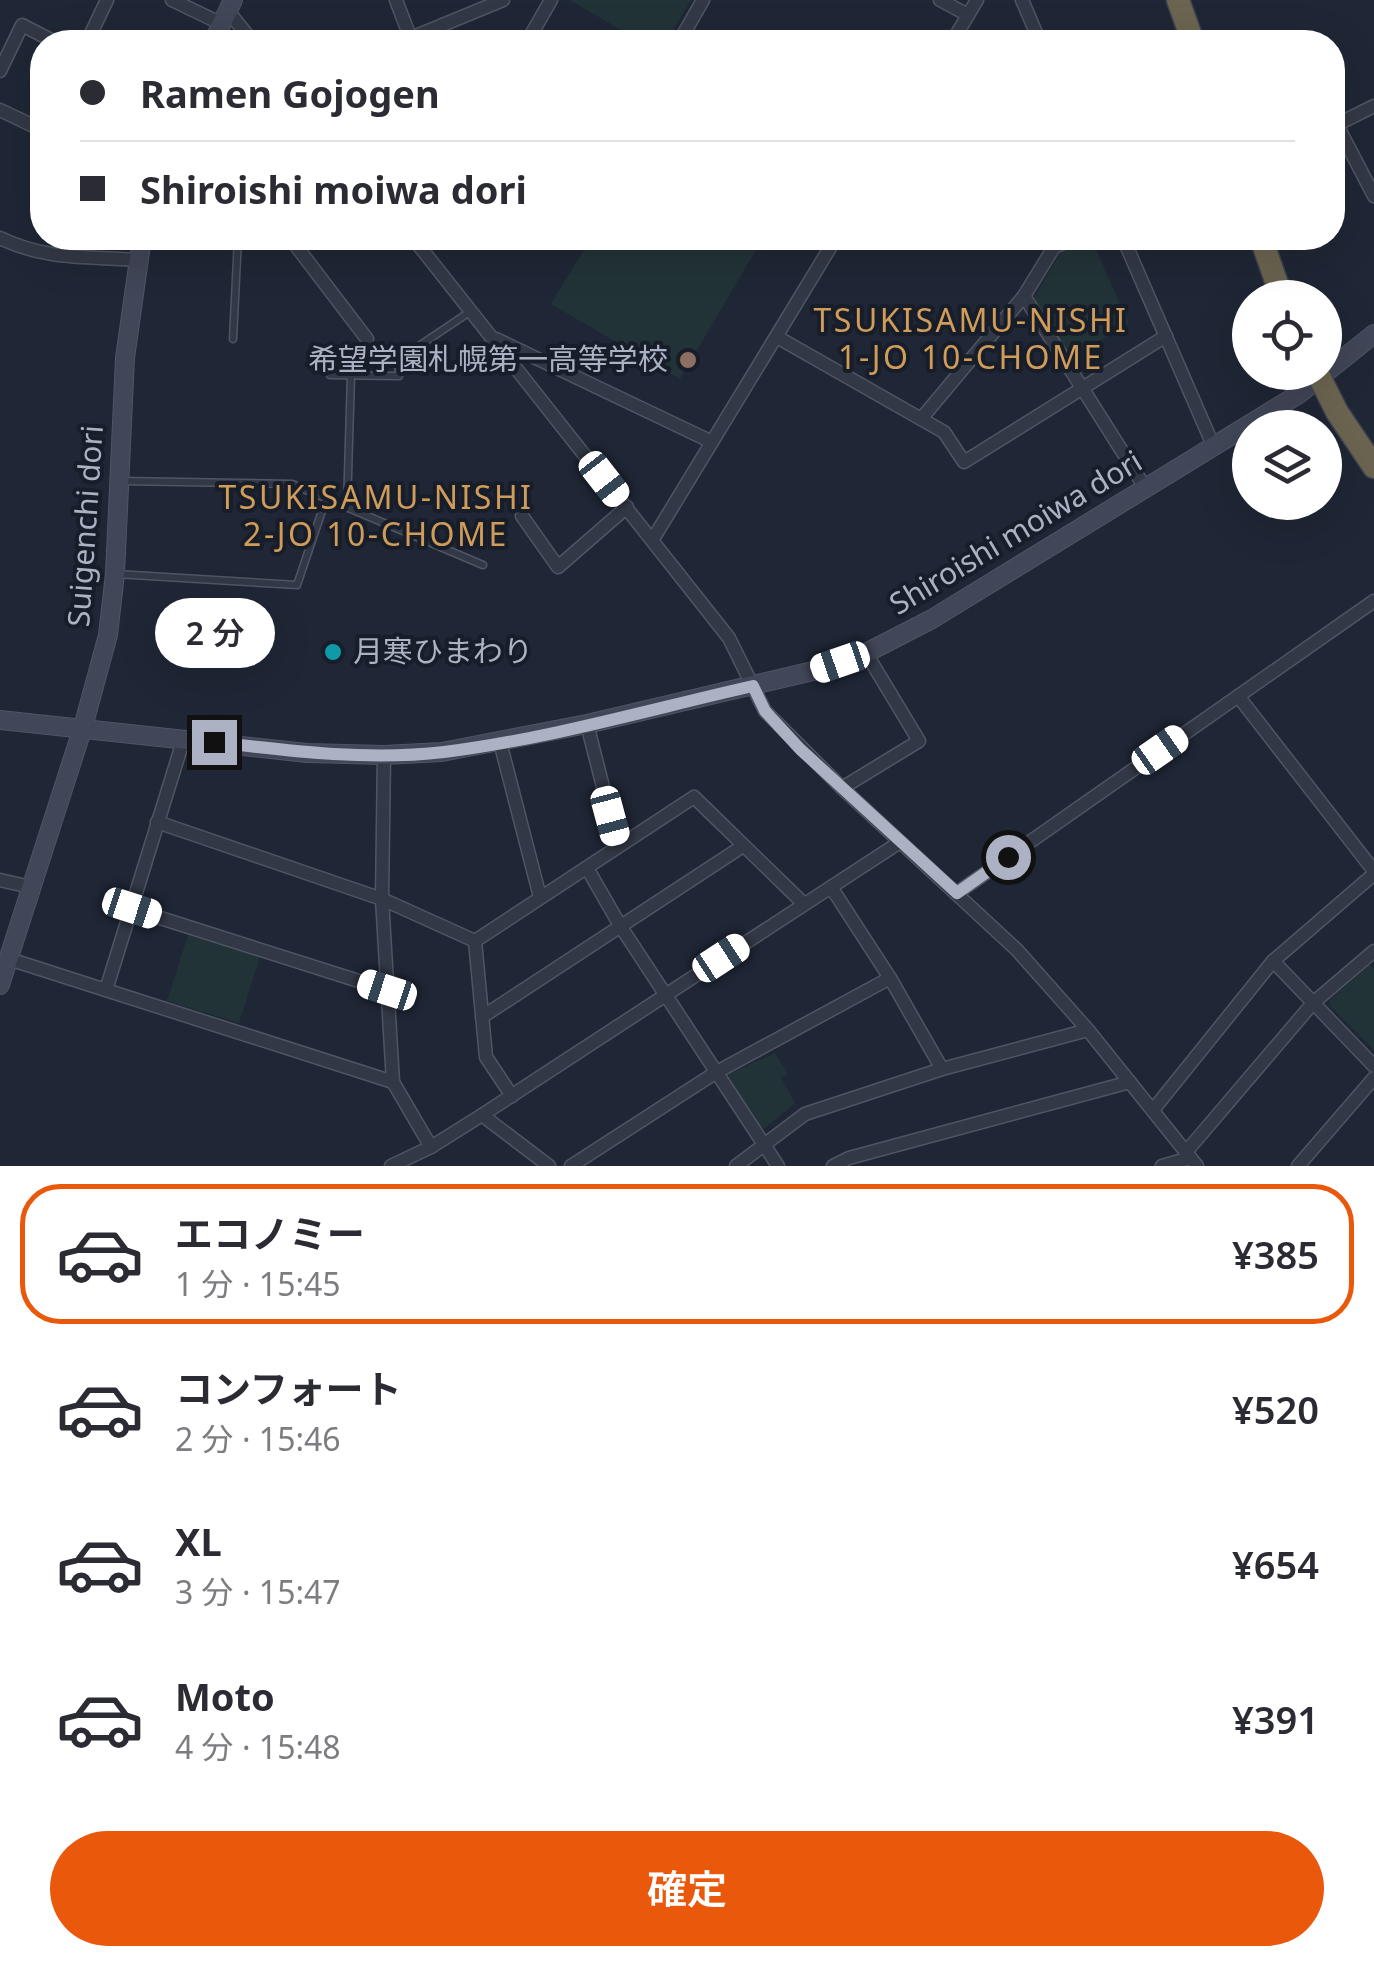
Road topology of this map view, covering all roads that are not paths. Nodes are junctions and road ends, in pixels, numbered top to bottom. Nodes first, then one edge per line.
1 (108, 0) edge
2 (172, 0) edge
3 (396, 0) edge
4 (503, 0) edge
5 (551, 0) edge
6 (703, 0) edge
7 (940, 0) edge
8 (977, 0) edge
9 (1022, 0) edge
10 (1178, 0) edge
11 (228, 12) edge
12 (968, 15) junction
13 (32, 30) edge
14 (93, 30) edge
15 (408, 30) edge
16 (435, 30) edge
17 (535, 30) edge
18 (685, 30) edge
19 (959, 30) edge
20 (1035, 30) edge
21 (1189, 30) edge
22 (0, 71) edge
23 (1374, 106) edge
24 (0, 110) edge
25 (1345, 121) edge
26 (30, 124) edge
27 (1345, 144) edge
28 (1374, 196) edge
29 (0, 238) edge
30 (140, 250) edge
31 (237, 250) edge
32 (299, 250) edge
33 (423, 250) edge
34 (829, 250) edge
35 (1052, 250) edge
36 (1129, 250) edge
37 (1265, 250) edge
38 (138, 260) junction
39 (1276, 280) edge
40 (1024, 296) junction
41 (471, 311) junction
42 (1374, 334) edge
43 (1166, 336) junction
44 (777, 337) junction
45 (493, 338) junction
46 (233, 339) dead end
47 (367, 339) dead end
48 (1342, 358) edge
49 (330, 375) dead end
50 (350, 375) junction
51 (1080, 389) junction
52 (1297, 390) edge
53 (1325, 390) edge
54 (921, 419) junction
55 (712, 442) junction
56 (1213, 445) junction
57 (1374, 468) edge
58 (118, 480) junction
59 (1146, 489) junction
60 (326, 499) junction
61 (627, 507) junction
62 (346, 508) junction
63 (522, 516) dead end
64 (653, 539) junction
65 (483, 565) dead end
66 (115, 574) junction
67 (1374, 602) edge
68 (866, 653) junction
69 (753, 686) junction
70 (1238, 696) junction
71 (0, 720) edge
72 (587, 724) junction
73 (83, 727) junction
74 (184, 738) junction
75 (500, 742) junction
76 (384, 755) junction
77 (842, 788) junction
78 (157, 822) junction
79 (900, 842) junction
80 (618, 846) junction
81 (743, 846) junction
82 (587, 868) junction
83 (1374, 872) edge
84 (0, 880) edge
85 (31, 887) junction
86 (831, 887) junction
87 (957, 893) junction
88 (540, 897) junction
89 (382, 898) junction
90 (804, 904) junction
91 (132, 908) junction
92 (621, 927) junction
93 (475, 941) junction
94 (1374, 952) edge
95 (9, 959) junction
96 (1273, 961) junction
97 (890, 978) junction
98 (0, 984) edge
99 (106, 990) junction
100 (387, 990) junction
101 (666, 994) junction
102 (1313, 1003) junction
103 (482, 1017) junction
104 (1088, 1030) junction
105 (1374, 1066) edge
106 (942, 1069) junction
107 (715, 1073) junction
108 (1374, 1078) edge
109 (393, 1082) junction
110 (1130, 1082) junction
111 (512, 1096) junction
112 (1152, 1110) junction
113 (482, 1115) junction
114 (762, 1146) junction
115 (431, 1147) junction
116 (1191, 1159) edge
117 (852, 1162) edge
118 (391, 1166) edge
119 (549, 1166) edge
120 (570, 1166) edge
121 (736, 1166) edge
122 (778, 1166) edge
123 (833, 1166) edge
124 (1162, 1166) edge
125 (1298, 1166) edge

1 - 14 street
2 - 11 street
3 - 15 street
4 - 16 street
5 - 17 street
6 - 18 street
7 - 12 street
8 - 12 street
9 - 20 street
10 - 21 highway
12 - 19 street
13 - 22 street
23 - 25 street
24 - 26 street
27 - 28 street
29 - 38 street
30 - 38 main road, Suigenchi dori
31 - 46 lane
32 - 47 street
33 - 41 street
34 - 44 street
35 - 40 street
36 - 43 street
37 - 39 highway
38 - 58 main road, Suigenchi dori
40 - 51 street
40 - 54 street
41 - 45 street
41 - 50 lane
42 - 48 main road, Shiroishi moiwa dori
43 - 51 street
43 - 56 street
44 - 54 street
44 - 55 street
45 - 55 street
45 - 61 street
49 - 50 lane
50 - 62 lane
51 - 54 street
51 - 59 street
52 - 56 main road, Shiroishi moiwa dori
53 - 57 highway
55 - 64 street
56 - 59 main road, Shiroishi moiwa dori
58 - 60 lane
58 - 66 main road, Suigenchi dori
59 - 68 main road, Shiroishi moiwa dori
60 - 62 lane
60 - 66 lane
61 - 63 street
61 - 64 street
62 - 65 lane
64 - 69 street
66 - 73 main road, Suigenchi dori
67 - 70 street
68 - 69 main road, Shiroishi moiwa dori
68 - 77 street
69 - 72 main road, Shiroishi moiwa dori
69 - 77 street
70 - 83 street
70 - 87 street
71 - 73 main road, Shiroishi moiwa dori
72 - 75 main road, Shiroishi moiwa dori
72 - 80 street
73 - 74 main road, Shiroishi moiwa dori
73 - 85 main road, Suigenchi dori
74 - 76 main road, Shiroishi moiwa dori
74 - 78 street
75 - 76 main road, Shiroishi moiwa dori
75 - 88 street
76 - 89 street
77 - 79 street
78 - 89 street
78 - 91 street
79 - 86 street
79 - 87 street
80 - 81 street
80 - 82 street
81 - 90 street
81 - 92 street
82 - 88 street
82 - 92 street
83 - 96 street
84 - 85 street
85 - 95 main road, Suigenchi dori
86 - 90 street
86 - 97 street
87 - 104 street
88 - 93 street
89 - 93 street
89 - 100 street
90 - 101 street
91 - 99 street
91 - 100 street
92 - 101 street
92 - 103 street
93 - 103 street
94 - 102 street
95 - 98 main road, Suigenchi dori
95 - 99 street
96 - 102 street
96 - 112 street
97 - 106 street
97 - 107 street
99 - 109 street
100 - 109 street
101 - 107 street
101 - 111 street
102 - 105 street
102 - 116 street
103 - 111 street
104 - 106 street
104 - 110 street
106 - 114 street
107 - 114 street
107 - 120 street
108 - 125 street
109 - 115 street
110 - 112 street
110 - 117 street
111 - 113 street
112 - 116 street
113 - 115 street
113 - 119 street
114 - 121 street
114 - 122 street
115 - 118 street
116 - 124 street
117 - 123 street

